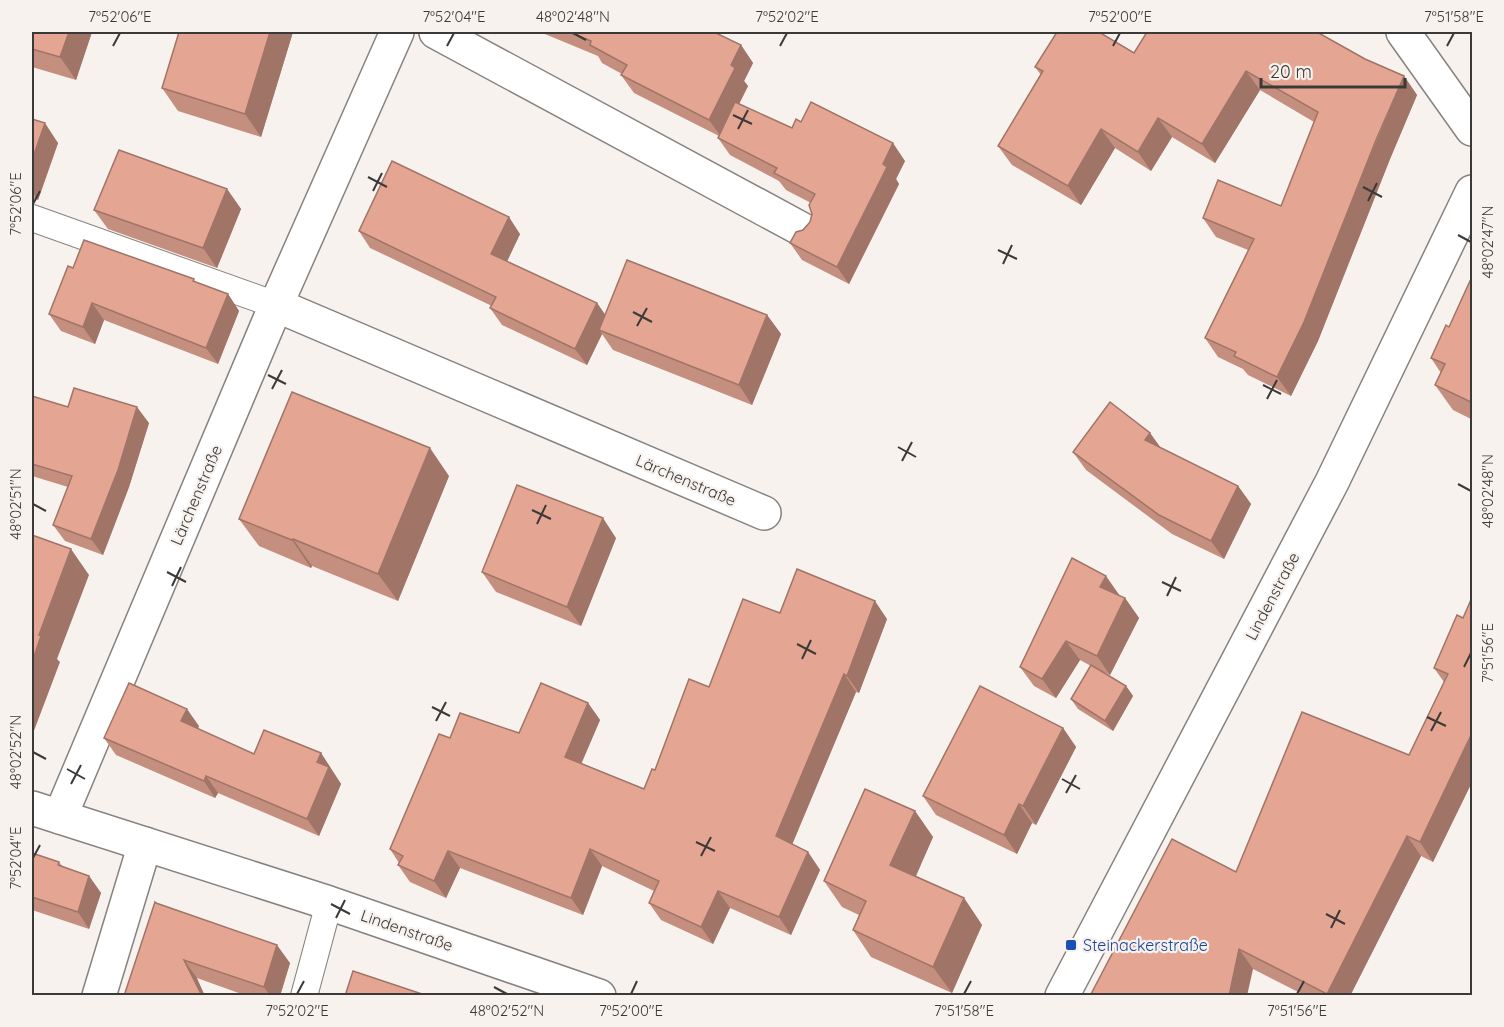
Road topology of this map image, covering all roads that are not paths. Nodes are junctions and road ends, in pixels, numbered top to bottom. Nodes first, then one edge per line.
1 (397, 32) edge
2 (436, 32) edge
3 (1403, 32) edge
4 (1473, 129) edge
5 (1473, 192) edge
6 (32, 218) edge
7 (805, 231) edge
8 (276, 305) junction
9 (764, 513) dead end
10 (46, 813) edge
11 (144, 844) junction
12 (329, 903) junction
13 (99, 996) edge
14 (304, 996) edge
15 (599, 996) edge
16 (1062, 996) edge

1 - 8 street, Lärchenstraße
2 - 7 street
3 - 4 street
5 - 16 street, Lindenstraße
6 - 8 lane
8 - 9 street, Lärchenstraße
8 - 10 street, Lärchenstraße
10 - 11 street, Lindenstraße
11 - 12 street, Lindenstraße
11 - 13 street
12 - 14 lane
12 - 15 street, Lindenstraße

